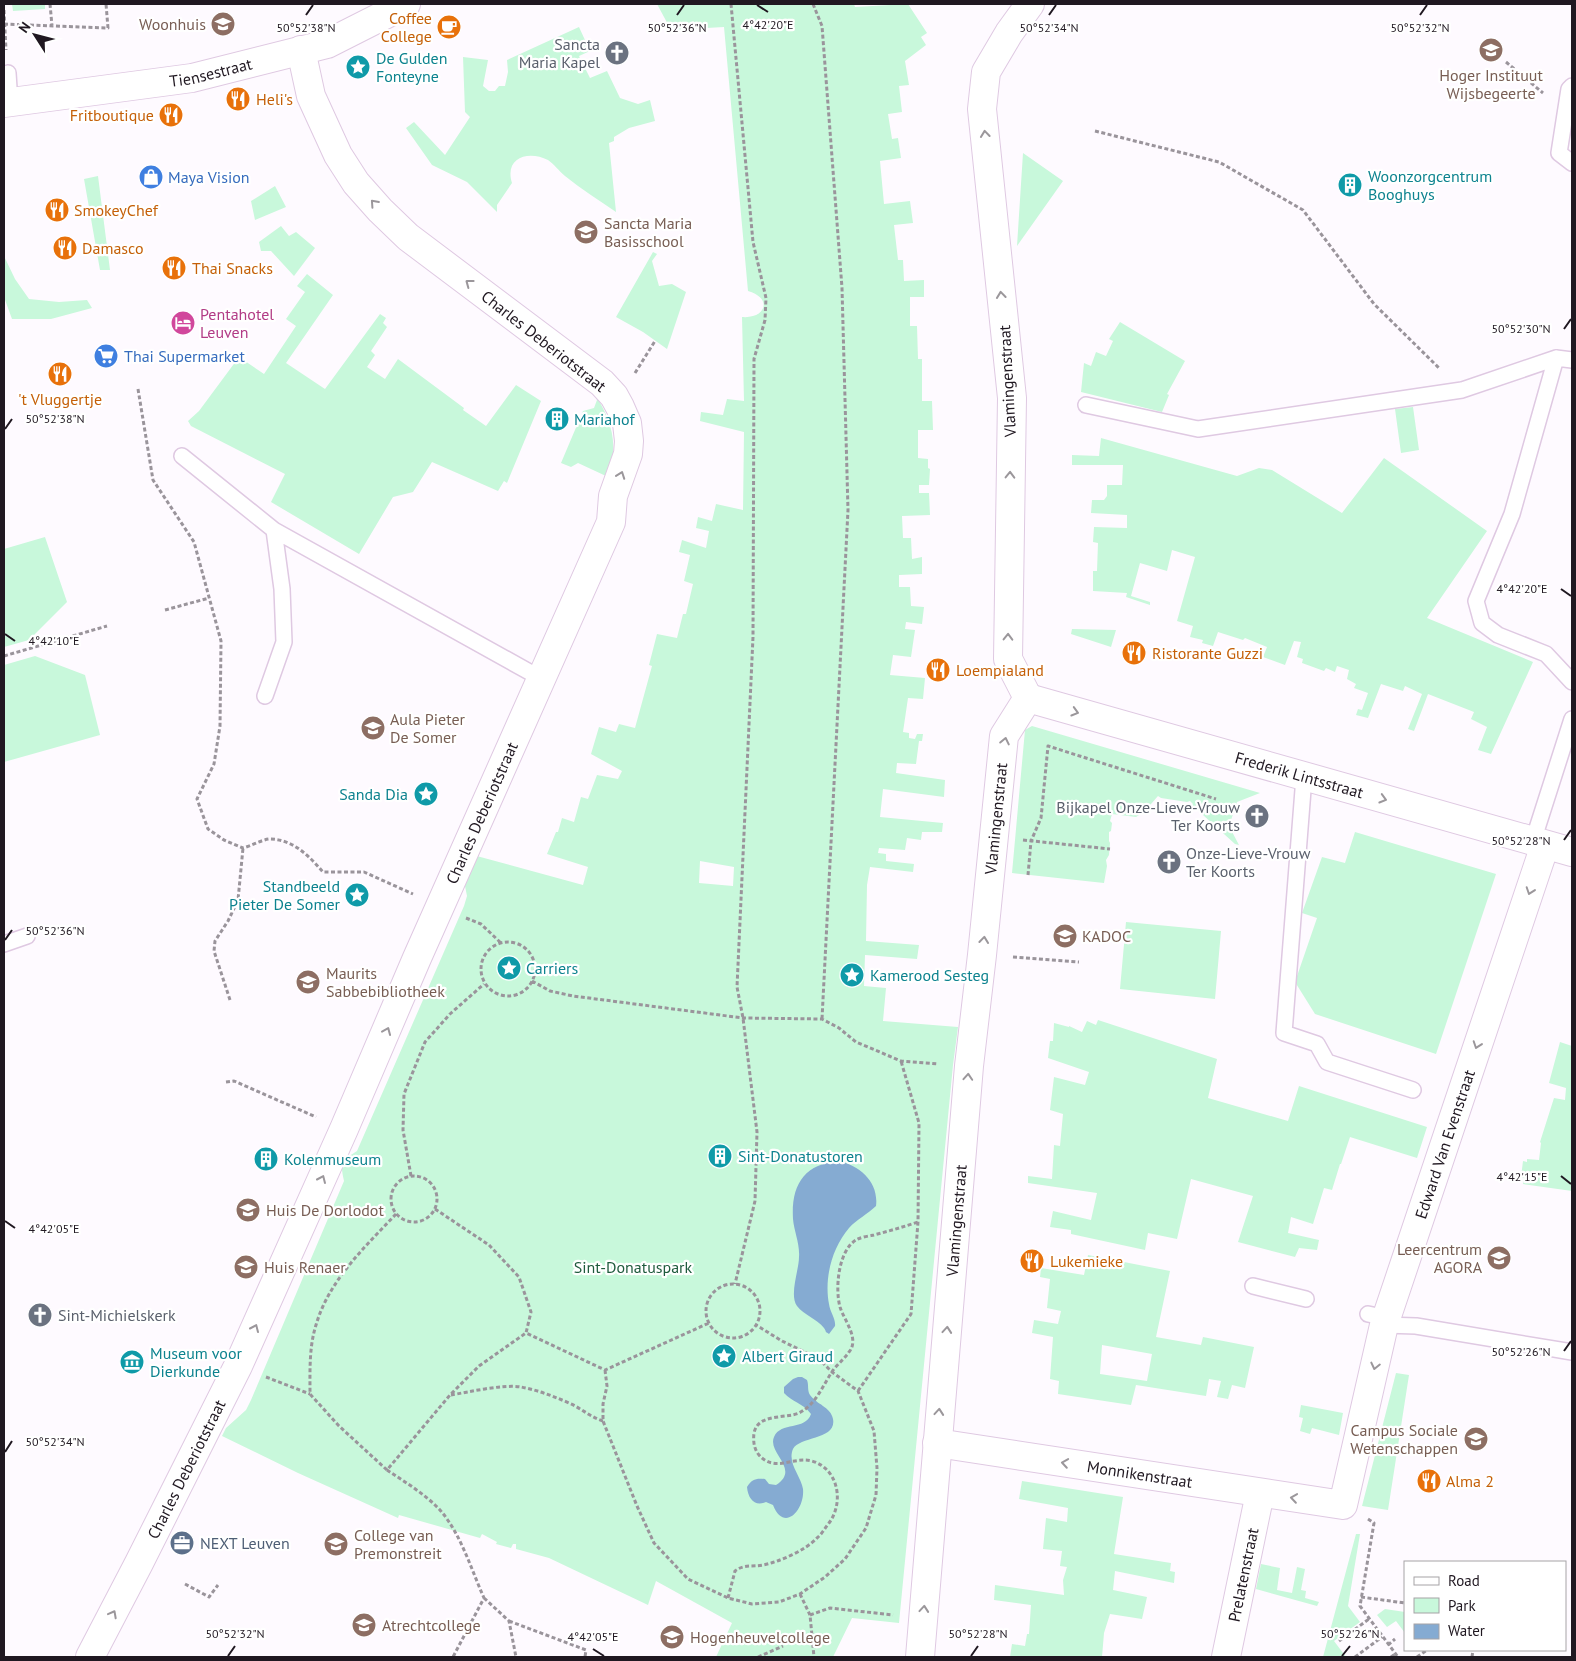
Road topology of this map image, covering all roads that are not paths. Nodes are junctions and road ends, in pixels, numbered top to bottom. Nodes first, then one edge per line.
1 (406, 4) edge
2 (1030, 4) edge
3 (296, 51) junction
4 (8, 73) dead end
5 (1571, 88) edge
6 (7, 103) edge
7 (1572, 163) edge
8 (1556, 358) junction
9 (1572, 360) edge
10 (1086, 405) dead end
11 (182, 456) dead end
12 (274, 530) junction
13 (542, 679) junction
14 (1572, 682) edge
15 (265, 696) dead end
16 (1028, 698) junction
17 (1572, 718) edge
18 (1304, 777) junction
19 (1539, 843) junction
20 (1572, 852) edge
21 (27, 936) dead end
22 (4, 944) edge
23 (1413, 1090) dead end
24 (1253, 1286) dead end
25 (1306, 1299) dead end
26 (1379, 1319) junction
27 (1572, 1352) edge
28 (937, 1443) junction
29 (1260, 1493) junction
30 (1343, 1505) joint
31 (90, 1657) edge
32 (920, 1657) edge
33 (1226, 1657) edge

1 - 3 street, Tiensestraat
16 -> 2 street, Vlamingenstraat
3 - 6 street, Tiensestraat
13 -> 3 street, Charles Deberiotstraat
4 - 6 lane
5 - 7 lane
8 - 9 lane
8 - 10 lane
8 - 14 lane
11 - 12 lane
12 - 13 lane
12 - 15 lane
31 -> 13 street, Charles Deberiotstraat
16 -> 18 street, Frederik Lintsstraat
28 -> 16 street, Vlamingenstraat
17 - 19 lane
18 -> 19 street, Frederik Lintsstraat
18 - 23 lane
19 - 20 street, Frederik Lintsstraat
19 -> 26 street, Edward Van Evenstraat
21 - 22 lane
24 - 25 lane
26 - 27 lane
26 -> 30 street, Edward Van Evenstraat
29 -> 28 street, Monnikenstraat
32 -> 28 street, Vlamingenstraat
30 -> 29 street, Monnikenstraat
29 - 33 street, Prelatenstraat

